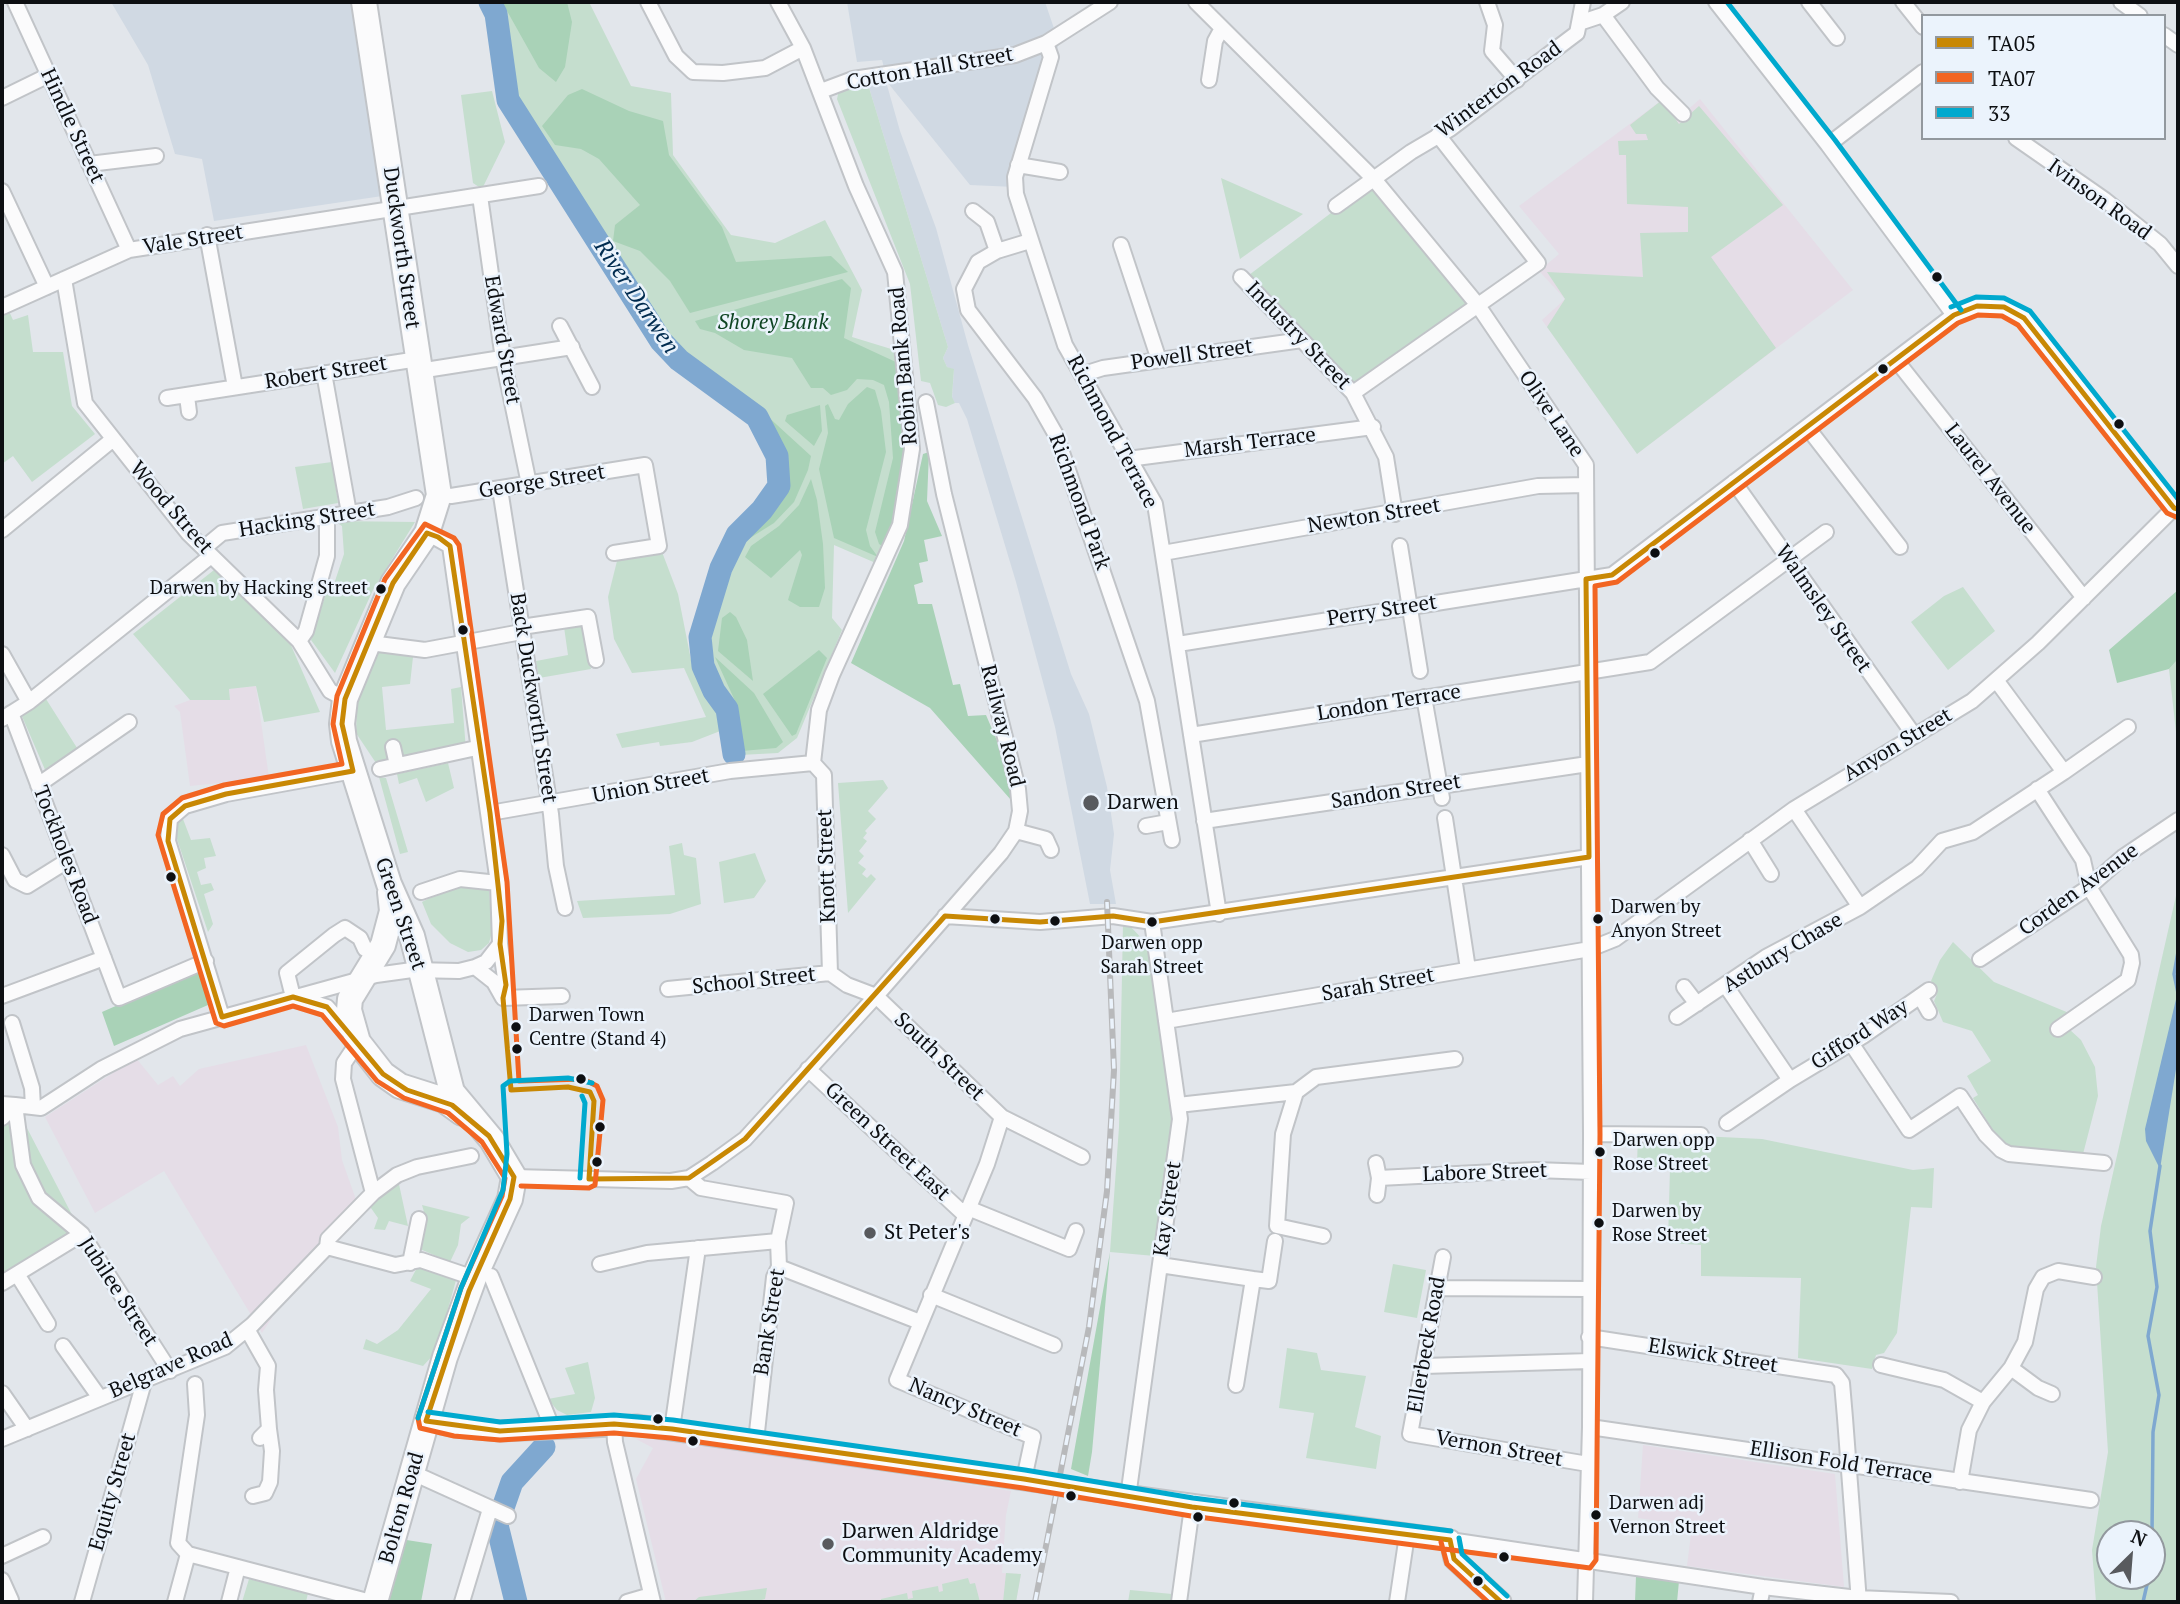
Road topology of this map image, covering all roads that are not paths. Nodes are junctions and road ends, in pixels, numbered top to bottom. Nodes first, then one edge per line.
1 (15, 2) edge
2 (364, 2) edge
3 (648, 2) edge
4 (778, 2) edge
5 (1110, 2) edge
6 (1196, 2) edge
7 (1487, 2) edge
8 (1583, 2) edge
9 (1622, 2) edge
10 (1716, 2) edge
11 (1809, 2) edge
12 (1903, 2) edge
13 (2121, 2) edge
14 (2137, 14) edge
15 (1603, 15) junction
16 (1579, 23) junction
17 (1921, 24) edge
18 (1222, 30) junction
19 (1837, 38) dead end
20 (1046, 43) junction
21 (803, 48) junction
22 (1921, 74) edge
23 (48, 75) junction
24 (1209, 80) dead end
25 (1517, 80) junction
26 (821, 92) junction
27 (2, 98) edge
28 (1682, 114) dead end
29 (1438, 135) junction
30 (2019, 140) edge
31 (1828, 145) junction
32 (156, 156) dead end
33 (89, 164) junction
34 (1018, 165) junction
35 (1060, 172) dead end
36 (1373, 178) junction
37 (539, 186) dead end
38 (2, 191) edge
39 (480, 196) junction
40 (1336, 206) dead end
41 (396, 210) junction
42 (973, 211) dead end
43 (207, 236) junction
44 (1030, 241) junction
45 (1121, 245) dead end
46 (129, 250) junction
47 (997, 251) junction
48 (2178, 266) edge
49 (1241, 277) dead end
50 (64, 279) junction
51 (47, 287) junction
52 (1477, 304) junction
53 (2, 307) edge
54 (1954, 315) junction
55 (560, 326) dead end
56 (1302, 341) junction
57 (572, 347) junction
58 (503, 359) junction
59 (1159, 360) junction
60 (1896, 360) junction
61 (418, 365) junction
62 (324, 373) junction
63 (1084, 374) junction
64 (235, 387) junction
65 (592, 387) dead end
66 (1353, 393) junction
67 (187, 396) junction
68 (167, 398) dead end
69 (926, 402) dead end
70 (189, 412) dead end
71 (1373, 427) junction
72 (1807, 427) junction
73 (112, 440) junction
74 (1128, 459) junction
75 (1734, 482) junction
76 (529, 484) junction
77 (1586, 485) junction
78 (500, 489) junction
79 (427, 496) junction
80 (2176, 509) edge
81 (349, 513) junction
82 (1395, 514) junction
83 (327, 517) junction
84 (2, 530) edge
85 (1826, 532) dead end
86 (427, 533) junction
87 (1400, 546) dead end
88 (1900, 547) dead end
89 (207, 552) junction
90 (614, 553) dead end
91 (1163, 553) junction
92 (1789, 561) junction
93 (1586, 579) junction
94 (2084, 598) junction
95 (1411, 607) junction
96 (523, 629) junction
97 (299, 641) junction
98 (463, 641) junction
99 (370, 643) junction
100 (1178, 644) junction
101 (2, 654) edge
102 (599, 655) dead end
103 (1587, 670) junction
104 (1420, 671) dead end
105 (1996, 680) junction
106 (1423, 697) junction
107 (345, 699) junction
108 (29, 702) junction
109 (6, 716) edge
110 (129, 722) dead end
111 (2128, 727) dead end
112 (1191, 735) junction
113 (1914, 735) junction
114 (393, 747) dead end
115 (481, 747) junction
116 (813, 763) junction
117 (1588, 764) junction
118 (397, 765) junction
119 (380, 769) dead end
120 (353, 771) junction
121 (2064, 772) junction
122 (38, 785) junction
123 (2037, 789) junction
124 (1440, 791) junction
125 (548, 804) junction
126 (1794, 809) junction
127 (490, 813) junction
128 (1445, 818) dead end
129 (2178, 820) edge
130 (1204, 821) junction
131 (1168, 822) junction
132 (1146, 826) dead end
133 (1016, 831) junction
134 (1172, 839) dead end
135 (1750, 840) junction
136 (1051, 850) dead end
137 (2, 855) edge
138 (1589, 857) junction
139 (68, 861) junction
140 (1771, 874) dead end
141 (1456, 877) junction
142 (498, 883) junction
143 (389, 884) junction
144 (2089, 887) junction
145 (421, 892) dead end
146 (1860, 906) junction
147 (565, 908) dead end
148 (1219, 914) junction
149 (945, 916) junction
150 (1152, 922) junction
151 (500, 944) junction
152 (365, 949) dead end
153 (1590, 949) junction
154 (104, 958) junction
155 (1980, 959) dead end
156 (206, 961) junction
157 (475, 967) junction
158 (420, 970) junction
159 (1468, 970) junction
160 (830, 973) junction
161 (360, 980) junction
162 (1727, 986) junction
163 (1684, 987) dead end
164 (668, 989) dead end
165 (2, 996) edge
166 (562, 996) dead end
167 (876, 996) junction
168 (293, 997) junction
169 (503, 998) junction
170 (1697, 1004) junction
171 (1929, 1012) dead end
172 (222, 1017) junction
173 (1677, 1017) dead end
174 (1166, 1021) junction
175 (12, 1023) dead end
176 (2058, 1029) dead end
177 (358, 1042) junction
178 (1851, 1043) junction
179 (441, 1059) junction
180 (1455, 1059) dead end
181 (808, 1069) junction
182 (1790, 1080) junction
183 (1296, 1092) junction
184 (416, 1093) junction
185 (8, 1105) edge
186 (1178, 1105) junction
187 (33, 1107) junction
188 (1002, 1117) junction
189 (2, 1118) edge
190 (476, 1123) junction
191 (1727, 1123) dead end
192 (1591, 1134) junction
193 (1701, 1135) dead end
194 (2093, 1146) dead end
195 (471, 1156) dead end
196 (1082, 1157) dead end
197 (1376, 1163) dead end
198 (1591, 1172) junction
199 (513, 1177) junction
200 (690, 1178) junction
201 (1379, 1178) junction
202 (373, 1193) junction
203 (1377, 1195) dead end
204 (967, 1211) junction
205 (419, 1219) dead end
206 (1076, 1231) dead end
207 (82, 1234) junction
208 (1323, 1236) dead end
209 (778, 1241) junction
210 (1275, 1241) dead end
211 (327, 1247) junction
212 (698, 1248) junction
213 (1443, 1257) dead end
214 (410, 1263) junction
215 (600, 1264) dead end
216 (1160, 1265) junction
217 (779, 1267) junction
218 (17, 1274) junction
219 (482, 1277) junction
220 (2094, 1277) dead end
221 (1253, 1279) junction
222 (2, 1283) edge
223 (1438, 1288) junction
224 (1589, 1289) junction
225 (932, 1295) junction
226 (920, 1322) junction
227 (48, 1324) dead end
228 (247, 1329) junction
229 (1589, 1337) junction
230 (1054, 1345) dead end
231 (63, 1346) dead end
232 (1590, 1361) junction
233 (1424, 1366) junction
234 (1881, 1366) dead end
235 (2011, 1368) junction
236 (170, 1371) junction
237 (144, 1382) junction
238 (195, 1384) dead end
239 (1236, 1385) dead end
240 (2, 1393) edge
241 (2052, 1394) dead end
242 (100, 1398) junction
243 (1983, 1402) junction
244 (426, 1420) junction
245 (614, 1424) junction
246 (552, 1427) junction
247 (1590, 1427) junction
248 (27, 1429) junction
249 (672, 1429) junction
250 (1410, 1434) joint
251 (2, 1439) edge
252 (756, 1441) junction
253 (1588, 1464) junction
254 (1847, 1465) junction
255 (413, 1473) junction
256 (1028, 1480) junction
257 (1960, 1482) junction
258 (253, 1496) dead end
259 (1128, 1497) junction
260 (2091, 1500) dead end
261 (1192, 1507) junction
262 (492, 1510) junction
263 (508, 1516) dead end
264 (1407, 1535) junction
265 (43, 1537) dead end
266 (1450, 1541) junction
267 (183, 1548) junction
268 (2, 1556) edge
269 (1587, 1560) junction
270 (239, 1567) junction
271 (2, 1580) edge
272 (1763, 1587) junction
273 (652, 1598) edge
274 (11, 1600) dead end
275 (1858, 1600) edge
276 (82, 1602) edge
277 (175, 1602) edge
278 (229, 1602) edge
279 (373, 1602) edge
280 (462, 1602) edge
281 (627, 1602) edge
282 (1179, 1602) edge
283 (1397, 1602) edge
284 (1501, 1602) edge
285 (1585, 1602) edge
286 (1760, 1602) edge
287 (1951, 1602) edge

1 - 23 street, Hindle Street
2 - 41 highway, Duckworth Street
3 - 21 street
4 - 21 street, Robin Bank Road
5 - 20 street, Cotton Hall Street
6 - 18 street, Olive Lane
7 - 25 street
8 - 16 street
9 - 15 street, Winterton Road
10 - 31 street
11 - 19 street
12 - 17 street
13 - 14 street
15 - 16 street, Winterton Road
15 - 28 street
16 - 25 street, Winterton Road
18 - 24 street
18 - 36 street, Olive Lane
20 - 26 street, Cotton Hall Street
20 - 34 street, Richmond Terrace
21 - 26 street, Robin Bank Road
22 - 31 street
23 - 27 street
23 - 33 street, Hindle Street
25 - 29 street, Winterton Road
26 - 116 street, Robin Bank Road
29 - 36 street, Winterton Road
29 - 52 street
30 - 48 street, Ivinson Road
31 - 54 street
32 - 33 street
33 - 46 street, Hindle Street
34 - 35 street
34 - 44 street, Richmond Terrace
36 - 40 street, Winterton Road
36 - 52 street, Olive Lane
37 - 39 street, Vale Street
38 - 51 street
39 - 41 street, Vale Street
39 - 58 street, Edward Street
41 - 43 street, Vale Street
41 - 61 highway, Duckworth Street
42 - 47 street
43 - 46 street, Vale Street
43 - 64 street
44 - 47 street, Richmond Park
44 - 63 street, Richmond Terrace
45 - 59 street
46 - 50 street, Vale Street
47 - 131 street, Richmond Park
49 - 56 street, Industry Street
50 - 51 street, Vale Street
50 - 73 street, Wood Street
51 - 53 street, Vale Street
52 - 66 street
52 - 77 street, Olive Lane
54 - 60 street, Perry Street
54 - 80 street
55 - 57 street
56 - 59 street, Powell Street
56 - 66 street, Industry Street
57 - 58 street, Robert Street
57 - 65 street
58 - 61 street, Robert Street
58 - 76 street, Edward Street
59 - 63 street, Powell Street
60 - 72 street, Perry Street
60 - 94 street, Laurel Avenue
61 - 62 street, Robert Street
61 - 79 highway, Duckworth Street
62 - 64 street, Robert Street
62 - 81 street
63 - 74 street, Richmond Terrace
64 - 67 street, Robert Street
66 - 71 street, Industry Street
67 - 68 street, Robert Street
67 - 70 street
69 - 133 street, Railway Road
71 - 74 street, Marsh Terrace
71 - 82 street, Industry Street
72 - 75 street, Perry Street
72 - 88 street
73 - 84 street
73 - 89 street, Wood Street
74 - 91 street, Richmond Terrace
75 - 92 street, Walmsley Street
75 - 93 street, Perry Street
76 - 78 street, George Street
76 - 90 street, George Street
77 - 82 street, Newton Street
77 - 93 street, Olive Lane
78 - 79 street, George Street
78 - 96 street, Back Duckworth Street
79 - 81 street, Hacking Street
79 - 86 highway
80 - 94 street, Anyon Street
81 - 83 street, Hacking Street
82 - 91 street, Newton Street
83 - 89 street, Hacking Street
83 - 97 street
85 - 92 street, London Terrace
86 - 98 street
86 - 99 highway
87 - 95 street
89 - 97 street, Wood Street
89 - 108 street, Hacking Street
91 - 100 street, Richmond Terrace
92 - 103 street, London Terrace
92 - 113 street, Walmsley Street
93 - 95 street, Perry Street
93 - 103 street, Olive Lane
94 - 105 street, Anyon Street
95 - 100 street, Perry Street
95 - 104 street
96 - 98 street
96 - 102 street
96 - 125 street, Back Duckworth Street
97 - 107 street, Wood Street
98 - 99 street
98 - 115 street
99 - 107 highway
100 - 112 street, Richmond Terrace
101 - 108 street
103 - 106 street, London Terrace
103 - 117 street, Olive Lane
105 - 113 street, Anyon Street
105 - 121 street
106 - 112 street, London Terrace
106 - 124 street
107 - 120 highway, Green Street
108 - 109 street, Hacking Street
109 - 122 street, Tockholes Road
110 - 122 street
111 - 121 street
112 - 130 street, Richmond Terrace
113 - 126 street, Anyon Street
114 - 118 street
115 - 118 street
115 - 127 street
116 - 125 street, Union Street
116 - 160 street, Knott Street
117 - 124 street, Sandon Street
117 - 138 street, Olive Lane
118 - 119 street
120 - 143 highway, Green Street
120 - 156 street
121 - 123 street
122 - 139 street, Tockholes Road
123 - 144 street
123 - 146 street
124 - 130 street, Sandon Street
125 - 127 street, Union Street
125 - 147 street, Back Duckworth Street
126 - 135 street, Anyon Street
126 - 146 street, Astbury Chase
127 - 142 street
128 - 141 street
129 - 144 street, Corden Avenue
130 - 148 street, Richmond Terrace
131 - 132 street
131 - 134 street, Richmond Park
133 - 136 street
133 - 149 street
135 - 140 street
135 - 153 street, Anyon Street
137 - 139 street
138 - 141 street
138 - 153 street, Olive Lane
139 - 154 street, Tockholes Road
141 - 148 street
141 - 159 street
142 - 145 street
142 - 151 street
143 - 158 highway, Green Street
143 - 161 highway
144 - 155 street, Corden Avenue
144 - 176 street
146 - 162 street, Astbury Chase
148 - 150 street
149 - 150 street
149 - 167 street
150 - 174 street, Kay Street
151 - 157 street
151 - 169 street
152 - 168 street
153 - 159 street, Sarah Street
153 - 192 street, Olive Lane
154 - 156 street, Tockholes Road
154 - 165 street
156 - 172 street
157 - 158 street
157 - 169 street
158 - 161 street
158 - 179 highway, Green Street
159 - 174 street, Sarah Street
160 - 164 street, School Street
160 - 167 street, School Street
161 - 168 street
161 - 177 highway
162 - 170 street, Astbury Chase
162 - 182 street, Gifford Way
163 - 170 street
166 - 169 street
167 - 181 street
167 - 188 street, South Street
168 - 172 street
168 - 177 street
170 - 173 street, Astbury Chase
171 - 178 street, Gifford Way
172 - 187 street
174 - 186 street, Kay Street
175 - 187 street
177 - 184 highway
177 - 202 street
178 - 182 street, Gifford Way
178 - 194 street
179 - 184 highway
179 - 190 highway, Green Street
180 - 183 street
181 - 200 street
181 - 204 street, Green Street East
182 - 191 street, Gifford Way
183 - 186 street
183 - 208 street
184 - 190 highway
185 - 187 street
185 - 189 street
185 - 207 street, Jubilee Street
186 - 216 street, Kay Street
188 - 196 street, South Street
188 - 204 street
190 - 199 highway
192 - 193 street
192 - 198 street, Olive Lane
195 - 202 street, Belgrave Road
197 - 201 street
198 - 201 street, Labore Street
198 - 224 street, Olive Lane
199 - 200 street
199 - 219 highway, Bolton Road
200 - 209 street, Bank Street
201 - 203 street
202 - 211 street, Belgrave Road
204 - 206 street
204 - 225 street
205 - 214 street
207 - 218 street
207 - 236 street, Jubilee Street
209 - 212 street
209 - 217 street, Bank Street
210 - 221 street
211 - 214 street
211 - 228 street, Belgrave Road
212 - 215 street
212 - 249 street
213 - 223 street, Ellerbeck Road
214 - 219 street
216 - 221 street
216 - 259 street, Kay Street
217 - 226 street
217 - 252 street, Bank Street
218 - 222 street
218 - 227 street
219 - 244 highway, Bolton Road
219 - 246 street
220 - 235 street
221 - 239 street
223 - 224 street
223 - 233 street, Ellerbeck Road
224 - 229 street, Olive Lane
225 - 226 street
225 - 230 street
226 - 256 street, Nancy Street
228 - 236 street, Belgrave Road
228 - 258 street
229 - 232 street, Olive Lane
229 - 254 street, Elswick Street
231 - 242 street
232 - 233 street
232 - 247 street, Olive Lane
233 - 250 street, Ellerbeck Road
234 - 243 street
235 - 241 street
235 - 243 street
236 - 237 street, Belgrave Road
237 - 242 street, Belgrave Road
237 - 276 street, Equity Street
238 - 267 street
240 - 248 street
242 - 248 street, Belgrave Road
243 - 257 street
244 - 246 street
244 - 255 highway, Bolton Road
245 - 246 street
245 - 249 street
245 - 273 street
247 - 253 street, Olive Lane
247 - 254 street, Ellison Fold Terrace
248 - 251 street, Belgrave Road
249 - 252 street
250 - 253 street, Vernon Street
252 - 256 street
253 - 269 street, Olive Lane
254 - 257 street, Ellison Fold Terrace
254 - 275 street
255 - 262 street
255 - 279 highway, Bolton Road
256 - 259 street, bridge
257 - 260 street, Ellison Fold Terrace
259 - 261 street
261 - 264 street
261 - 282 street
262 - 263 street
262 - 280 street
264 - 266 street
264 - 283 street
265 - 268 street
266 - 269 street
266 - 284 street
267 - 270 street
267 - 277 street
269 - 272 street
269 - 285 street, Olive Lane
270 - 278 street
270 - 279 street
271 - 274 street
272 - 275 street
272 - 286 street
273 - 281 street
275 - 287 street

